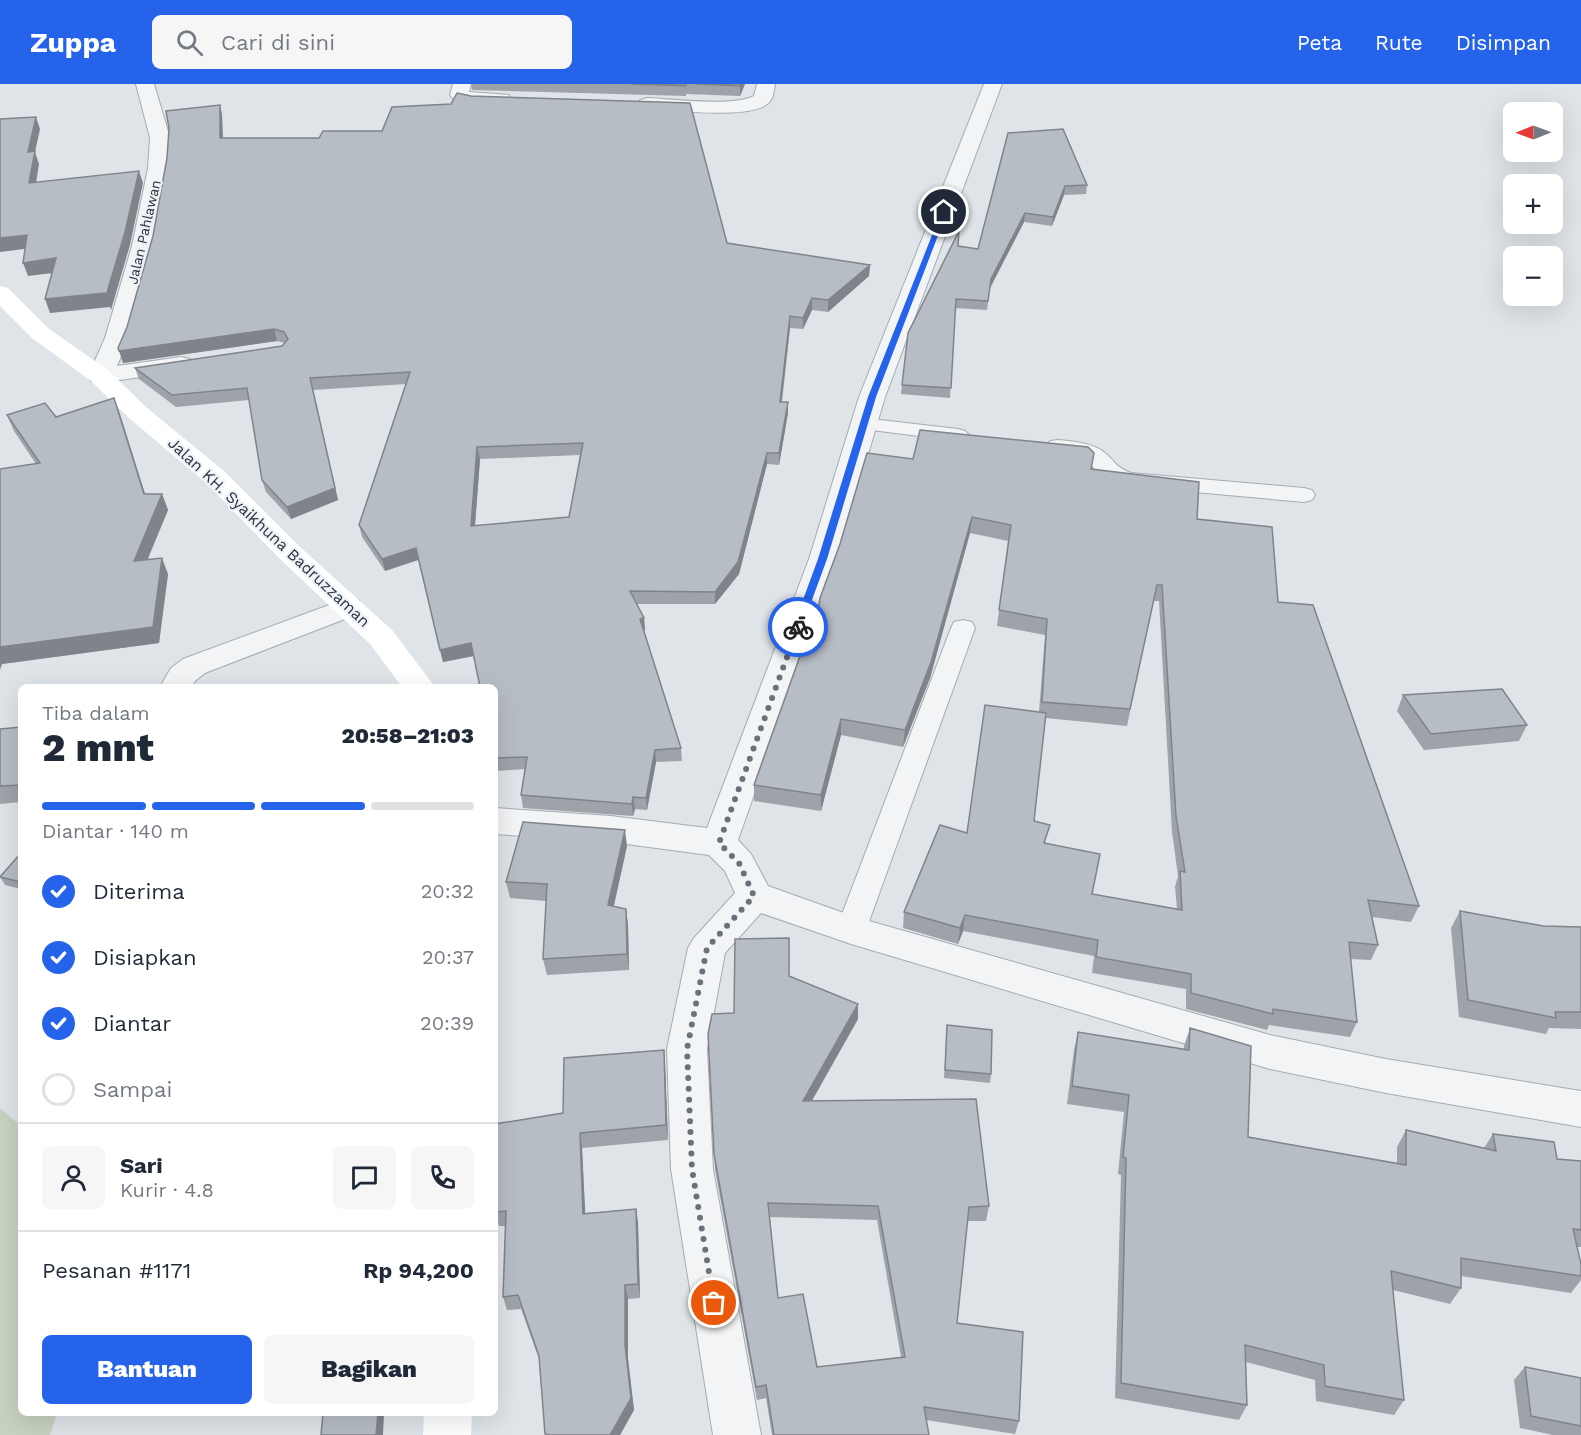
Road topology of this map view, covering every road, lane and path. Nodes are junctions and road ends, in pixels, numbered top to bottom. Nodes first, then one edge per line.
1 (144, 84) edge
2 (462, 84) edge
3 (766, 84) edge
4 (993, 84) edge
5 (520, 100) edge
6 (627, 103) edge
7 (0, 293) edge
8 (206, 360) edge
9 (100, 376) junction
10 (863, 424) junction
11 (980, 437) edge
12 (1038, 444) edge
13 (1304, 495) dead end
14 (348, 607) junction
15 (963, 627) dead end
16 (178, 684) edge
17 (417, 684) edge
18 (498, 821) edge
19 (719, 843) junction
20 (754, 896) junction
21 (851, 930) junction
22 (1581, 1109) edge
23 (448, 1416) edge
24 (447, 1435) edge
25 (737, 1435) edge

1 - 9 street, Jalan Pahlawan
2 - 5 street
3 - 6 street
4 - 10 street
7 - 9 main road, Jalan KH. Syaikhuna Badruzzaman
8 - 9 street
9 - 14 main road, Jalan KH. Syaikhuna Badruzzaman
10 - 11 lane
10 - 19 street
12 - 13 lane
14 - 16 street
14 - 17 main road, Jalan KH. Syaikhuna Badruzzaman
15 - 21 lane
18 - 19 street
19 - 20 street
20 - 21 street
20 - 25 street
21 - 22 street
23 - 24 main road

